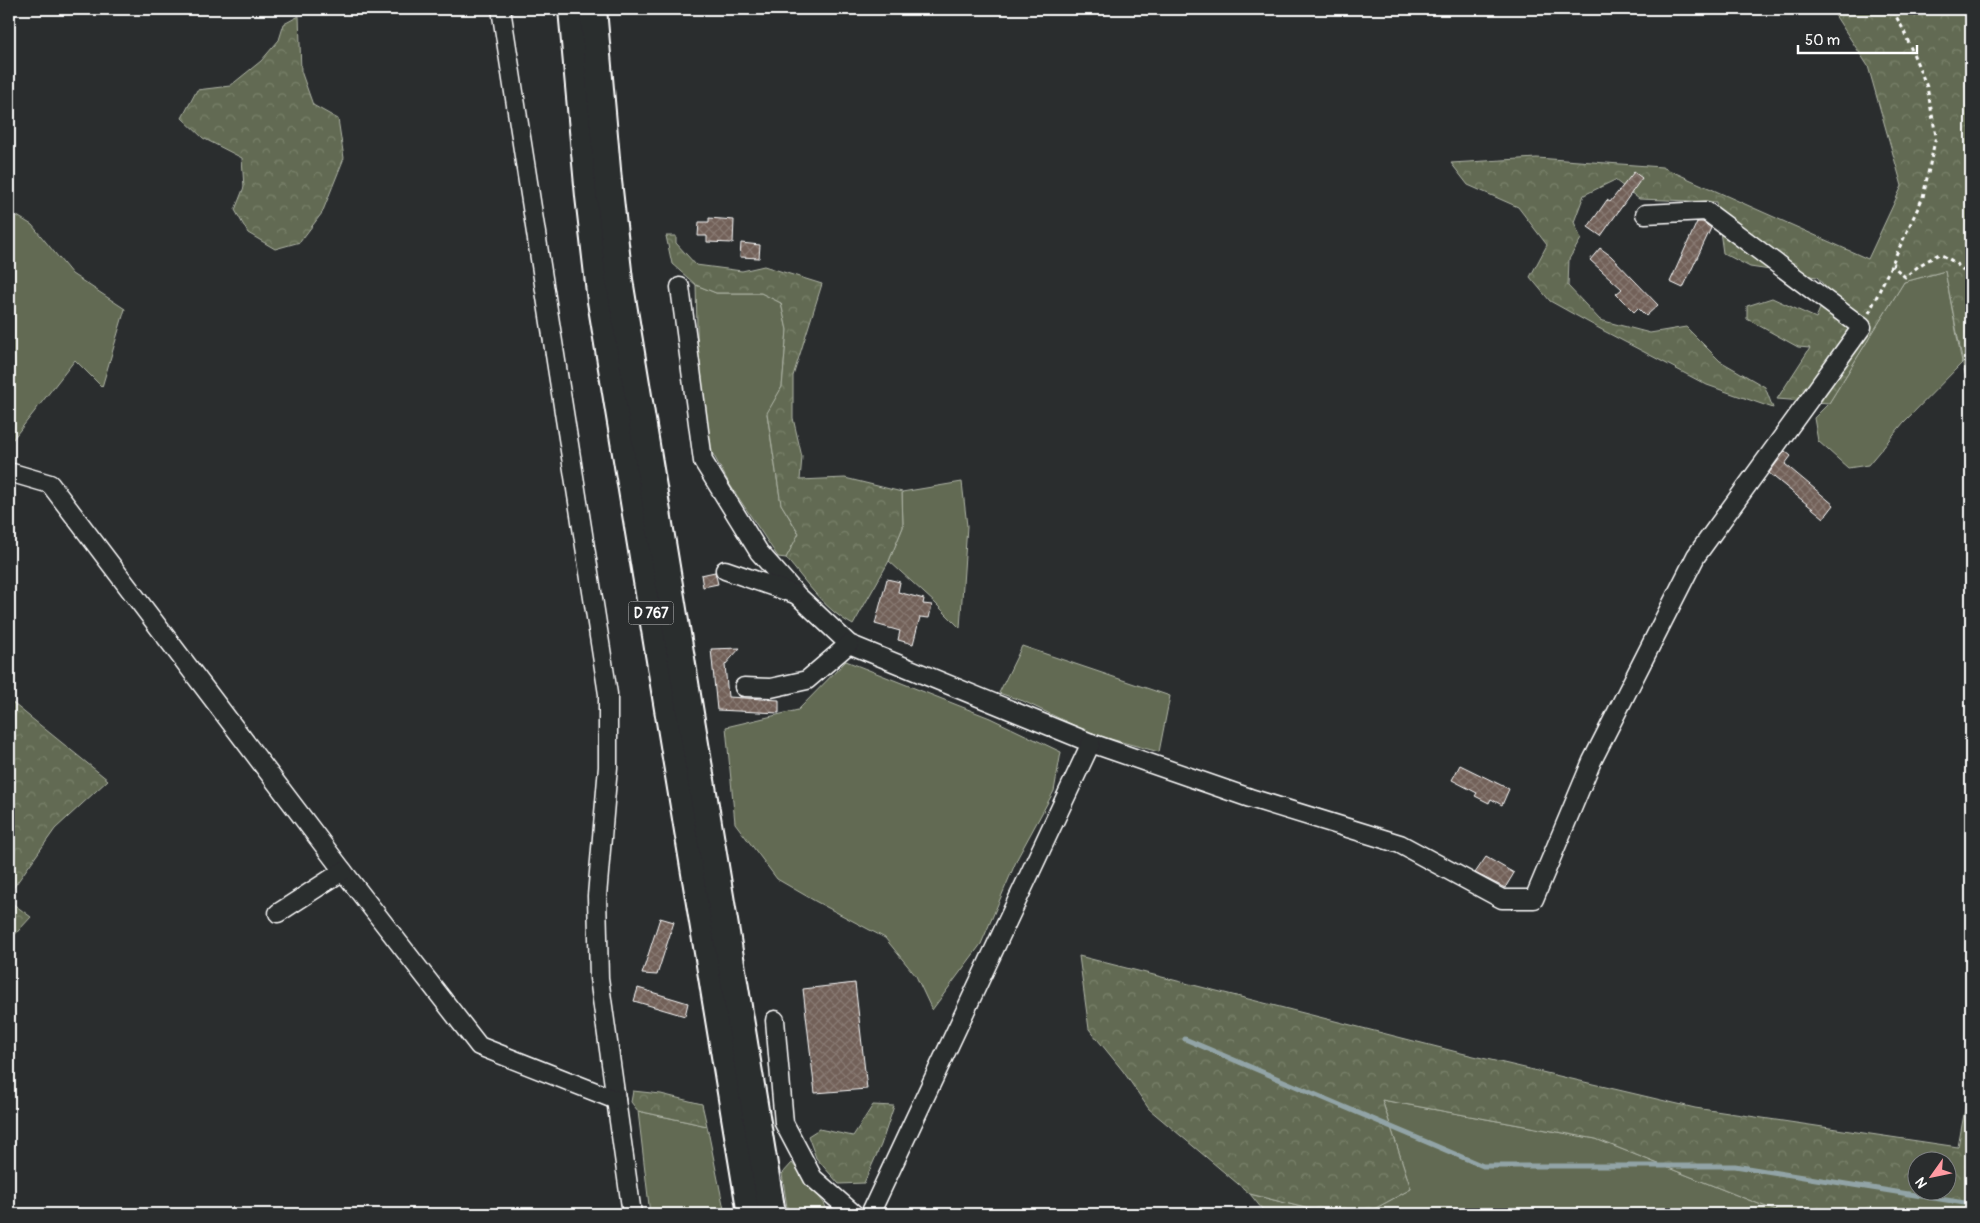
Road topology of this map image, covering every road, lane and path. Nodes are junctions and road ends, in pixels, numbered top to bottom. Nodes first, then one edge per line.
1 (501, 9) edge
2 (572, 9) edge
3 (593, 9) edge
4 (1892, 9) edge
5 (1645, 214) dead end
6 (1897, 257) junction
7 (1971, 280) edge
8 (680, 287) dead end
9 (1862, 327) junction
10 (9, 472) edge
11 (725, 570) dead end
12 (798, 595) junction
13 (849, 644) junction
14 (744, 687) dead end
15 (1091, 743) junction
16 (343, 871) junction
17 (278, 913) dead end
18 (775, 1020) dead end
19 (616, 1100) junction
20 (632, 1214) edge
21 (751, 1214) edge
22 (772, 1214) edge
23 (854, 1214) edge
24 (870, 1214) edge

1 - 19 street
2 - 21 highway, D 767
3 - 22 highway, D 767
4 - 6 path
5 - 9 street
6 - 7 path
6 - 9 path
8 - 12 street
9 - 15 street
10 - 16 street
11 - 12 street
12 - 13 street
13 - 14 street
13 - 15 street
15 - 24 street
16 - 17 street
16 - 19 street
18 - 23 street
19 - 20 street

